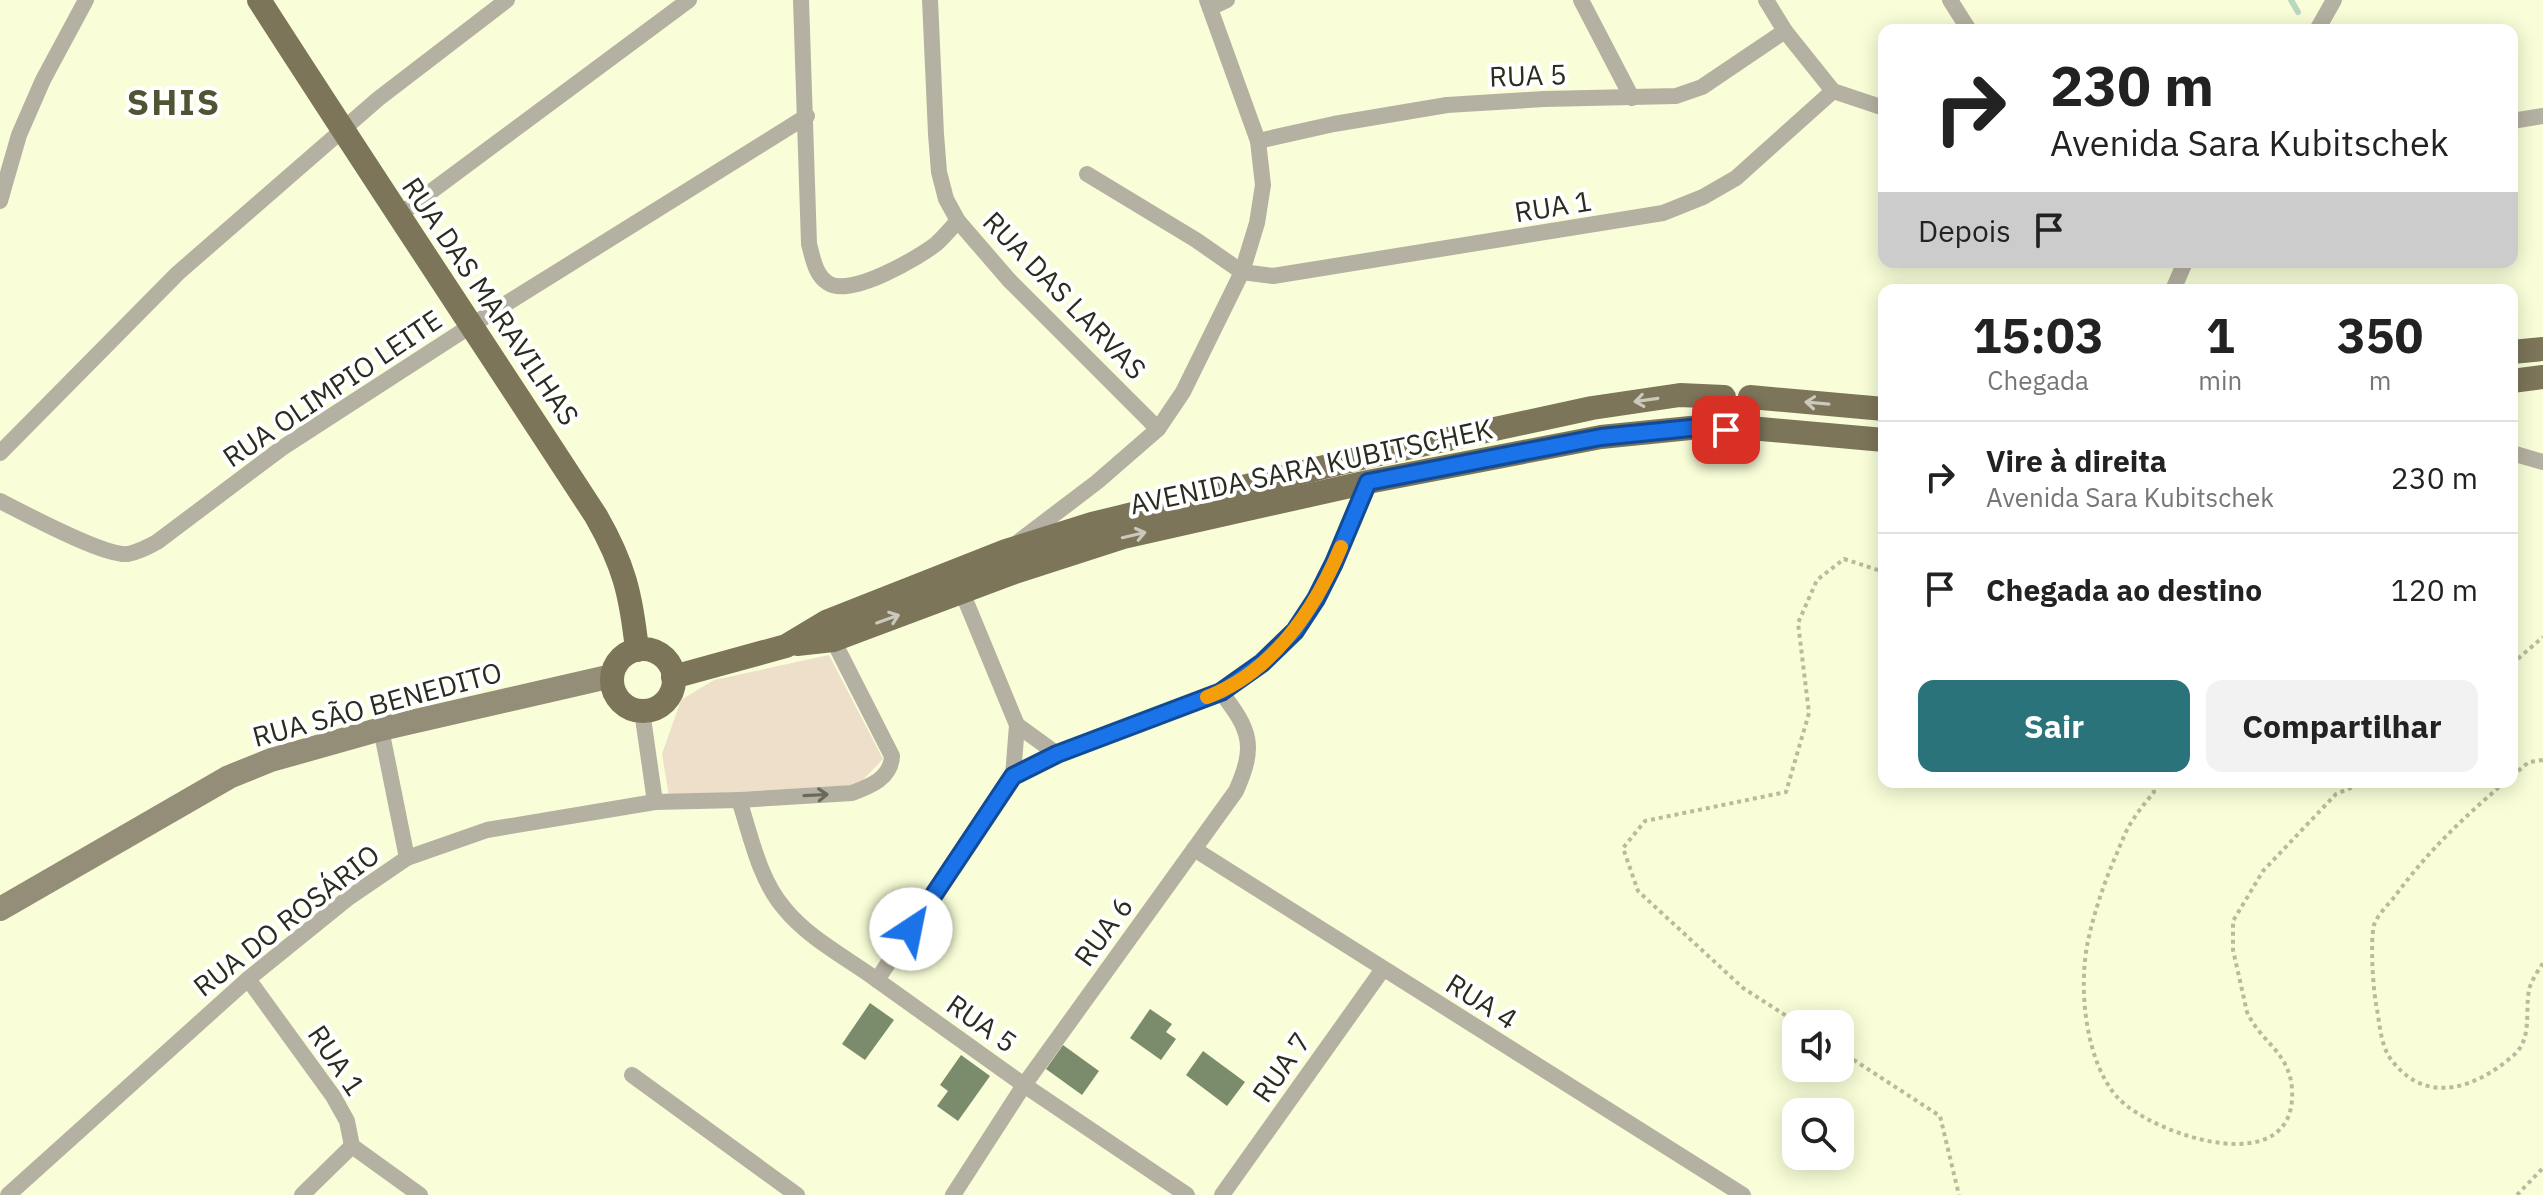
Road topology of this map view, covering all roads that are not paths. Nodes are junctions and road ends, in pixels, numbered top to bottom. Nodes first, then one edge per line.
1 (86, 0) edge
2 (259, 0) edge
3 (507, 0) edge
4 (689, 0) edge
5 (801, 0) edge
6 (930, 0) edge
7 (1227, 0) edge
8 (1581, 0) edge
9 (1766, 0) edge
10 (1950, 0) edge
11 (2334, 0) edge
12 (1208, 4) edge
13 (1965, 24) edge
14 (2320, 24) edge
15 (1785, 31) junction
16 (1833, 91) junction
17 (1632, 98) junction
18 (1878, 106) edge
19 (807, 116) junction
20 (2543, 116) edge
21 (2518, 120) edge
22 (342, 129) junction
23 (1258, 141) junction
24 (1087, 174) dead end
25 (0, 201) edge
26 (398, 216) junction
27 (958, 221) junction
28 (1242, 272) junction
29 (472, 325) junction
30 (2543, 349) edge
31 (2518, 351) edge
32 (2543, 377) edge
33 (2518, 380) edge
34 (1724, 397) junction
35 (1750, 397) junction
36 (1878, 408) edge
37 (1720, 425) junction
38 (1750, 428) junction
39 (1158, 429) junction
40 (1878, 439) edge
41 (0, 453) edge
42 (2518, 455) edge
43 (2543, 462) edge
44 (1368, 482) junction
45 (0, 501) edge
46 (1006, 551) junction
47 (957, 582) junction
48 (833, 640) junction
49 (786, 646) junction
50 (637, 650) junction
51 (612, 676) junction
52 (673, 677) junction
53 (1221, 692) junction
54 (642, 711) junction
55 (1017, 725) junction
56 (381, 729) junction
57 (1057, 754) junction
58 (1013, 776) junction
59 (739, 800) junction
60 (655, 802) junction
61 (1194, 849) junction
62 (407, 858) junction
63 (0, 909) edge
64 (1383, 969) junction
65 (248, 979) junction
66 (877, 980) junction
67 (632, 1075) dead end
68 (1024, 1085) junction
69 (352, 1146) junction
70 (8, 1195) edge
71 (302, 1195) edge
72 (420, 1195) edge
73 (797, 1195) edge
74 (953, 1195) edge
75 (1187, 1195) edge
76 (1222, 1195) edge
77 (1743, 1195) edge

1 - 25 street
2 - 22 main road, RUA DAS MARAVILHAS
3 - 22 street
4 - 26 street
5 - 19 street
6 - 27 street, RUA DAS LARVAS
7 - 12 street
8 - 17 street
9 - 15 street
10 - 13 street
11 - 14 street
12 - 23 street
15 - 16 street
15 - 17 street, RUA 5
16 - 18 street
16 - 28 street, RUA 1
17 - 23 street, RUA 5
19 - 27 street
19 - 29 street, RUA OLIMPIO LEITE
20 - 21 street
22 - 26 main road, RUA DAS MARAVILHAS
22 - 41 street
23 - 28 street
24 - 28 street
26 - 29 main road, RUA DAS MARAVILHAS
27 - 39 street, RUA DAS LARVAS
28 - 39 street
29 - 45 street, RUA OLIMPIO LEITE
29 - 50 main road, RUA DAS MARAVILHAS
30 - 31 main road
32 - 33 main road
34 - 35 main road, AVENIDA SARA KUBITSCHEK
34 - 37 main road
34 -> 46 main road, AVENIDA SARA KUBITSCHEK
36 -> 35 main road, AVENIDA SARA KUBITSCHEK
35 - 38 main road
37 - 38 main road, AVENIDA SARA KUBITSCHEK
37 - 44 main road, AVENIDA SARA KUBITSCHEK
38 - 40 main road, AVENIDA SARA KUBITSCHEK
39 - 46 street
42 - 43 street
47 -> 44 main road, AVENIDA SARA KUBITSCHEK
44 - 53 street
46 - 47 main road, AVENIDA SARA KUBITSCHEK
48 -> 47 main road, AVENIDA SARA KUBITSCHEK
47 - 49 main road
47 - 55 street
48 - 49 main road, AVENIDA SARA KUBITSCHEK
59 -> 48 street
49 - 52 main road
50 - 51 main road
50 - 52 main road
51 - 54 main road
51 - 56 street, RUA SÃO BENEDITO
52 - 54 main road
53 - 57 street
53 - 61 street, RUA 6
54 - 60 street
55 - 57 street
55 - 58 street
56 - 62 street
56 - 63 street, RUA SÃO BENEDITO
57 - 58 street
58 - 66 street
59 - 60 street, RUA DO ROSÁRIO
59 - 66 street, RUA 5
60 - 62 street, RUA DO ROSÁRIO
61 - 64 street, RUA 4
61 - 68 street, RUA 6
62 - 65 street, RUA DO ROSÁRIO
64 - 76 street, RUA 7
64 - 77 street, RUA 4
65 - 69 street, RUA 1
65 - 70 street, RUA DO ROSÁRIO
66 - 68 street, RUA 5
67 - 73 street
68 - 74 street, RUA 6
68 - 75 street, RUA 5
69 - 71 street
69 - 72 street

